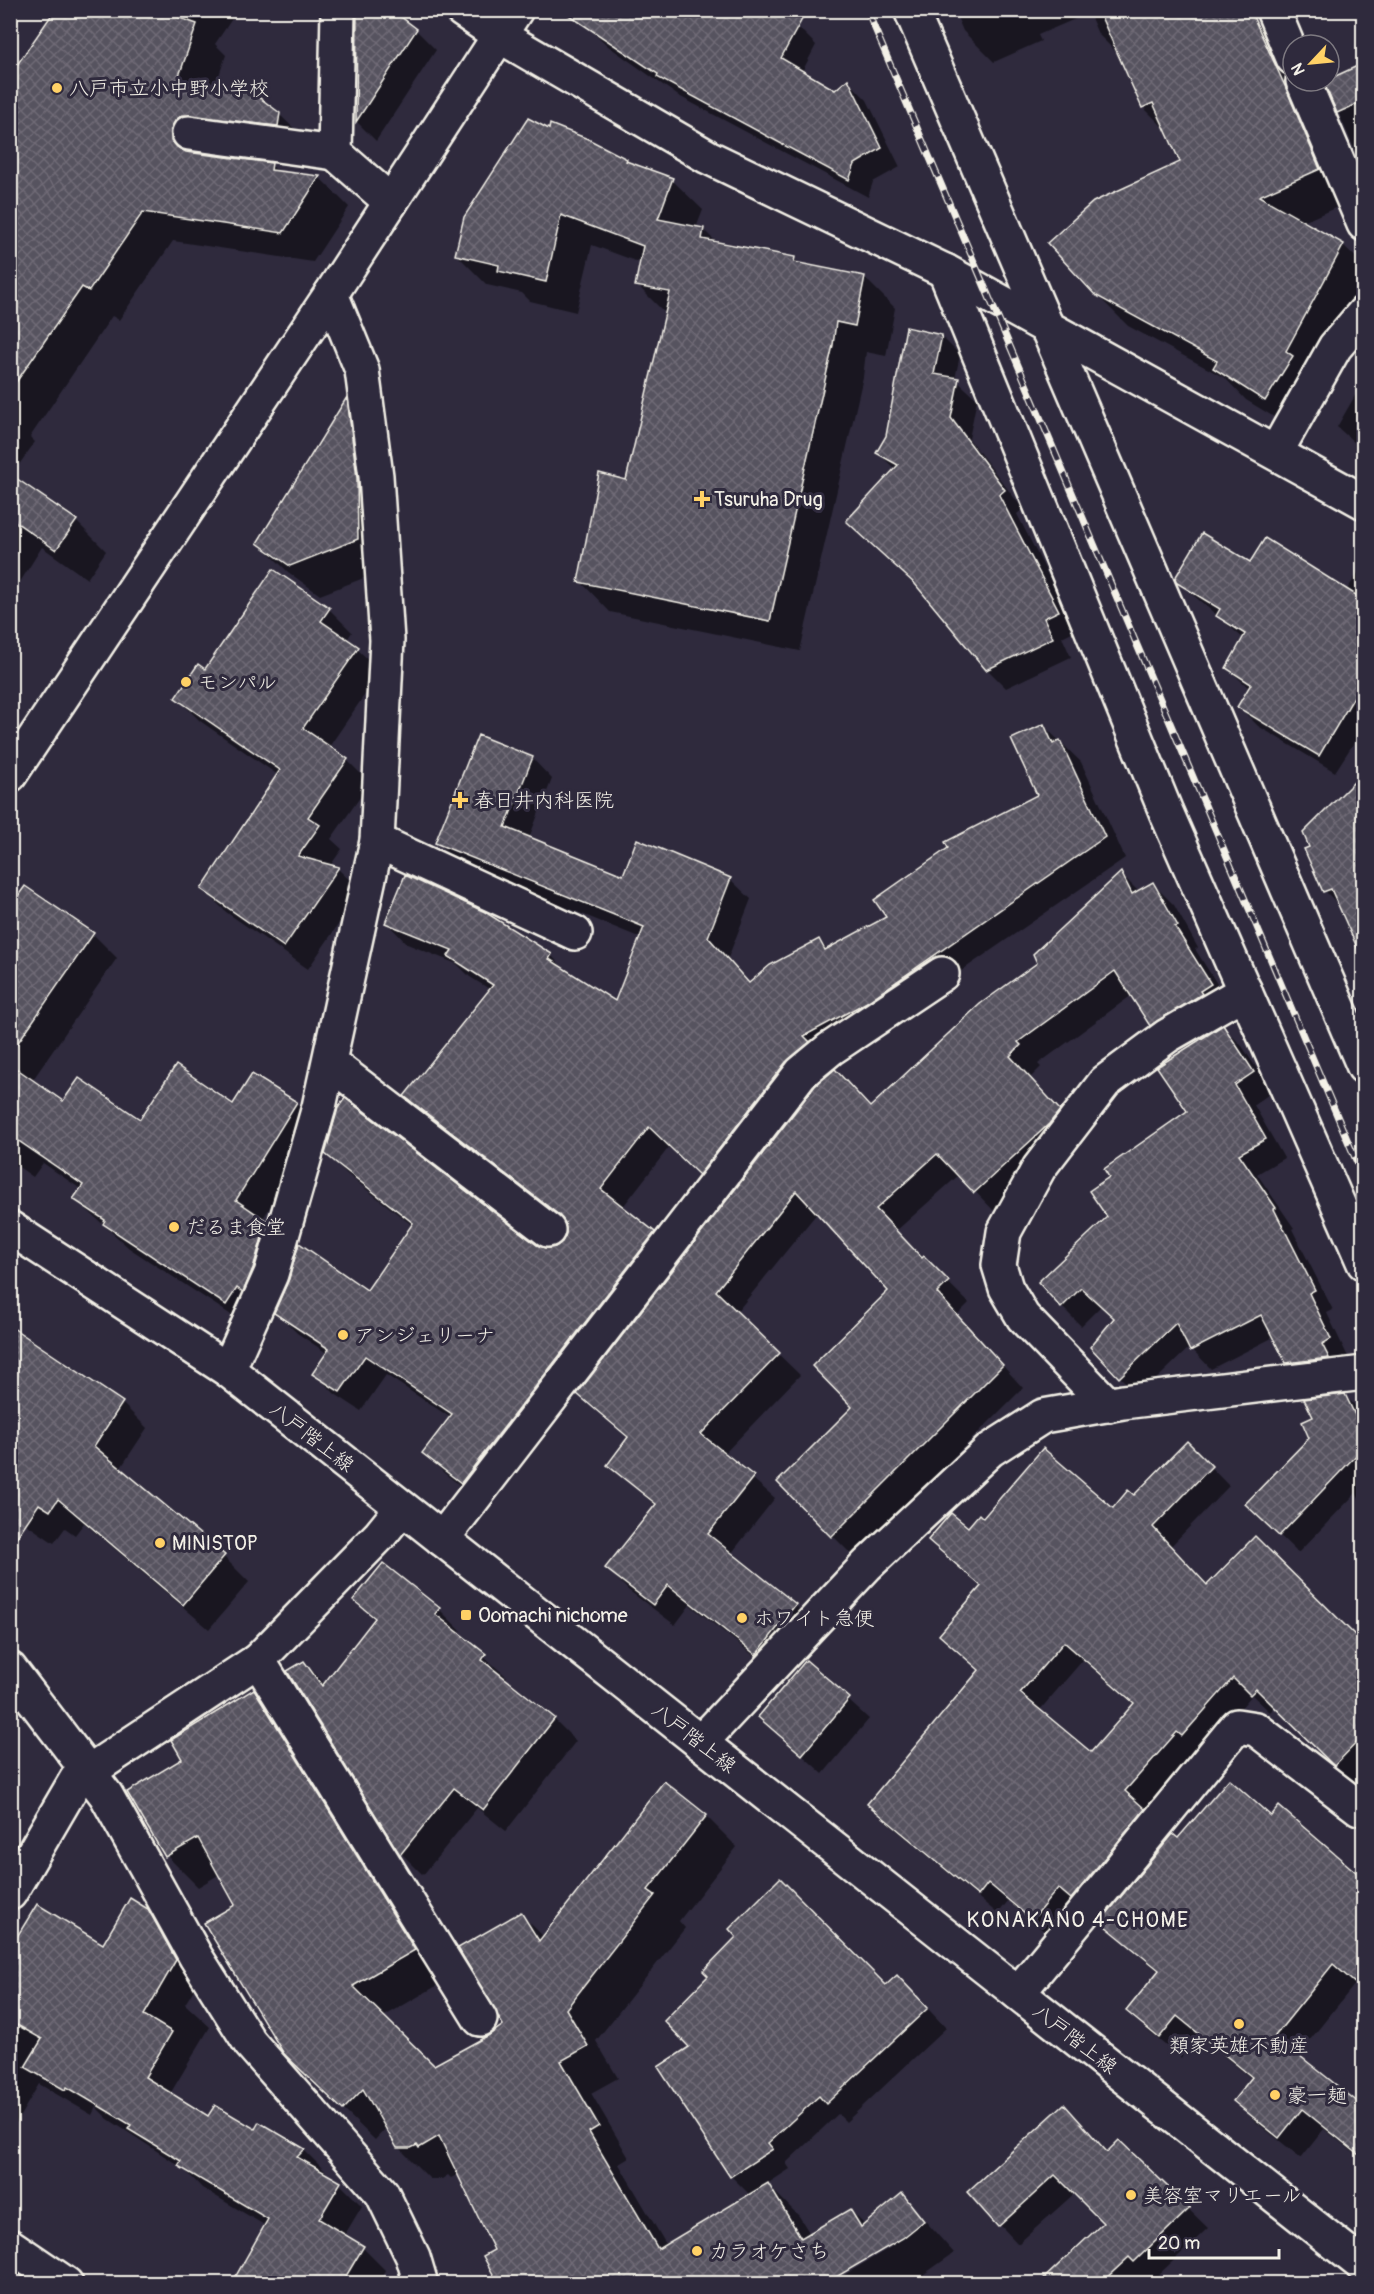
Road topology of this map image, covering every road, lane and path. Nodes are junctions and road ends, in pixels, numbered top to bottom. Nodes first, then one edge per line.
1 (338, 10) edge
2 (462, 10) edge
3 (911, 10) edge
4 (1273, 10) edge
5 (508, 23) edge
6 (1283, 33) edge
7 (1308, 93) edge
8 (189, 133) dead end
9 (335, 153) junction
10 (391, 202) junction
11 (1364, 224) edge
12 (945, 271) junction
13 (331, 294) junction
14 (1364, 313) edge
15 (1044, 325) junction
16 (1276, 452) junction
17 (1364, 502) edge
18 (10, 775) edge
19 (377, 841) junction
20 (574, 933) dead end
21 (942, 974) dead end
22 (1245, 990) junction
23 (330, 1063) junction
24 (1364, 1067) edge
25 (10, 1228) edge
26 (548, 1230) dead end
27 (1364, 1263) edge
28 (228, 1370) junction
29 (1364, 1373) edge
30 (1108, 1405) junction
31 (402, 1508) junction
32 (442, 1539) junction
33 (258, 1660) junction
34 (10, 1669) edge
35 (700, 1743) junction
36 (88, 1772) junction
37 (1364, 1803) edge
38 (10, 1893) edge
39 (1018, 1993) junction
40 (480, 2019) dead end
41 (10, 2246) edge
42 (1364, 2266) edge
43 (66, 2283) edge
44 (421, 2283) edge

1 - 9 street
2 - 5 street
3 - 15 street
4 - 6 street
5 - 10 street
5 - 12 street
7 - 11 street
8 - 9 street
9 - 10 street
10 - 13 street
12 - 15 street
12 - 22 street
13 - 18 street
13 - 19 street
14 - 16 street
15 - 16 street
15 - 24 street
16 - 17 street
19 - 20 street
19 - 23 street
21 - 32 street
22 - 27 street
22 - 30 street
23 - 26 street
23 - 28 street
25 - 28 street, 八戸階上線
28 - 31 street, 八戸階上線
29 - 30 street
30 - 35 street
31 - 32 street, 八戸階上線
31 - 33 street
32 - 35 street, 八戸階上線
33 - 36 street
33 - 40 street
34 - 36 street
35 - 39 street, 八戸階上線
36 - 38 street
36 - 44 street
37 - 39 street
39 - 42 street, 八戸階上線
41 - 43 street

